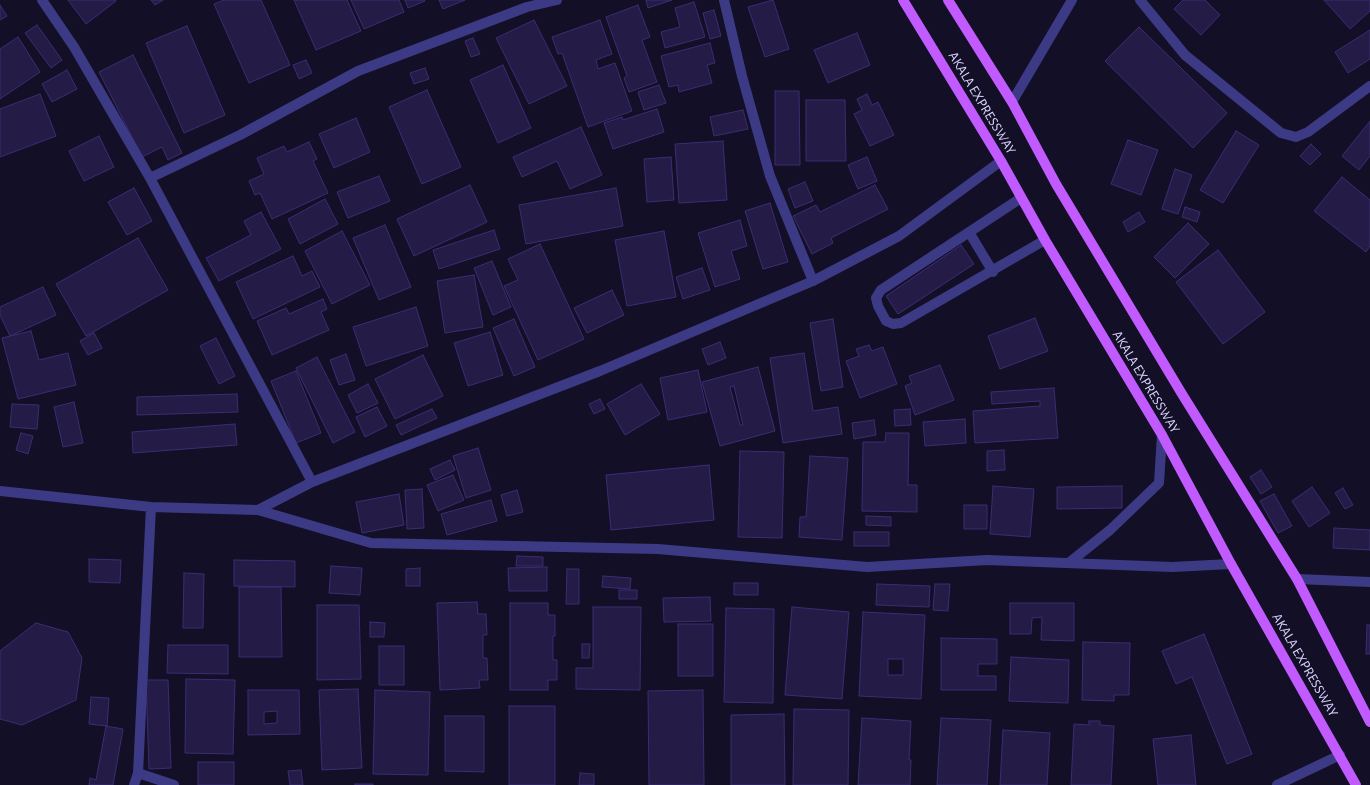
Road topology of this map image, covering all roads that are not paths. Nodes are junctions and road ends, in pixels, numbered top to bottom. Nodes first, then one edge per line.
1 (42, 0) edge
2 (557, 0) edge
3 (724, 0) edge
4 (903, 0) edge
5 (948, 0) edge
6 (1072, 0) edge
7 (1140, 0) edge
8 (525, 4) edge
9 (1370, 86) edge
10 (1012, 102) junction
11 (1001, 162) junction
12 (150, 178) junction
13 (1021, 198) junction
14 (969, 232) junction
15 (1045, 240) junction
16 (993, 272) junction
17 (813, 281) junction
18 (1162, 435) junction
19 (312, 482) junction
20 (0, 491) edge
21 (151, 507) junction
22 (258, 510) junction
23 (1070, 562) junction
24 (1231, 564) junction
25 (1297, 579) junction
26 (1370, 582) edge
27 (1370, 722) edge
28 (1340, 755) junction
29 (138, 773) junction
30 (134, 785) edge
31 (174, 785) edge
32 (1277, 785) edge
33 (1356, 785) edge

1 - 12 street
2 - 8 street
3 - 17 street
4 - 11 main road, AKALA EXPRESSWAY
5 - 10 main road, AKALA EXPRESSWAY
6 - 10 street
7 - 9 street
8 - 12 street
10 - 25 main road, AKALA EXPRESSWAY
11 - 13 main road, AKALA EXPRESSWAY
11 - 17 street
12 - 19 street
13 - 14 street
13 - 15 main road, AKALA EXPRESSWAY
14 - 16 street
14 - 16 street
15 - 16 street
15 - 18 main road, AKALA EXPRESSWAY
17 - 19 street
18 - 23 street
18 - 24 main road, AKALA EXPRESSWAY
19 - 22 street
20 - 21 street
21 - 22 street
21 - 29 street
22 - 23 street
23 - 24 street
24 - 28 main road, AKALA EXPRESSWAY
25 - 26 street
25 - 27 main road, AKALA EXPRESSWAY
28 - 32 street
28 - 33 main road, AKALA EXPRESSWAY
29 - 30 street
29 - 31 street

